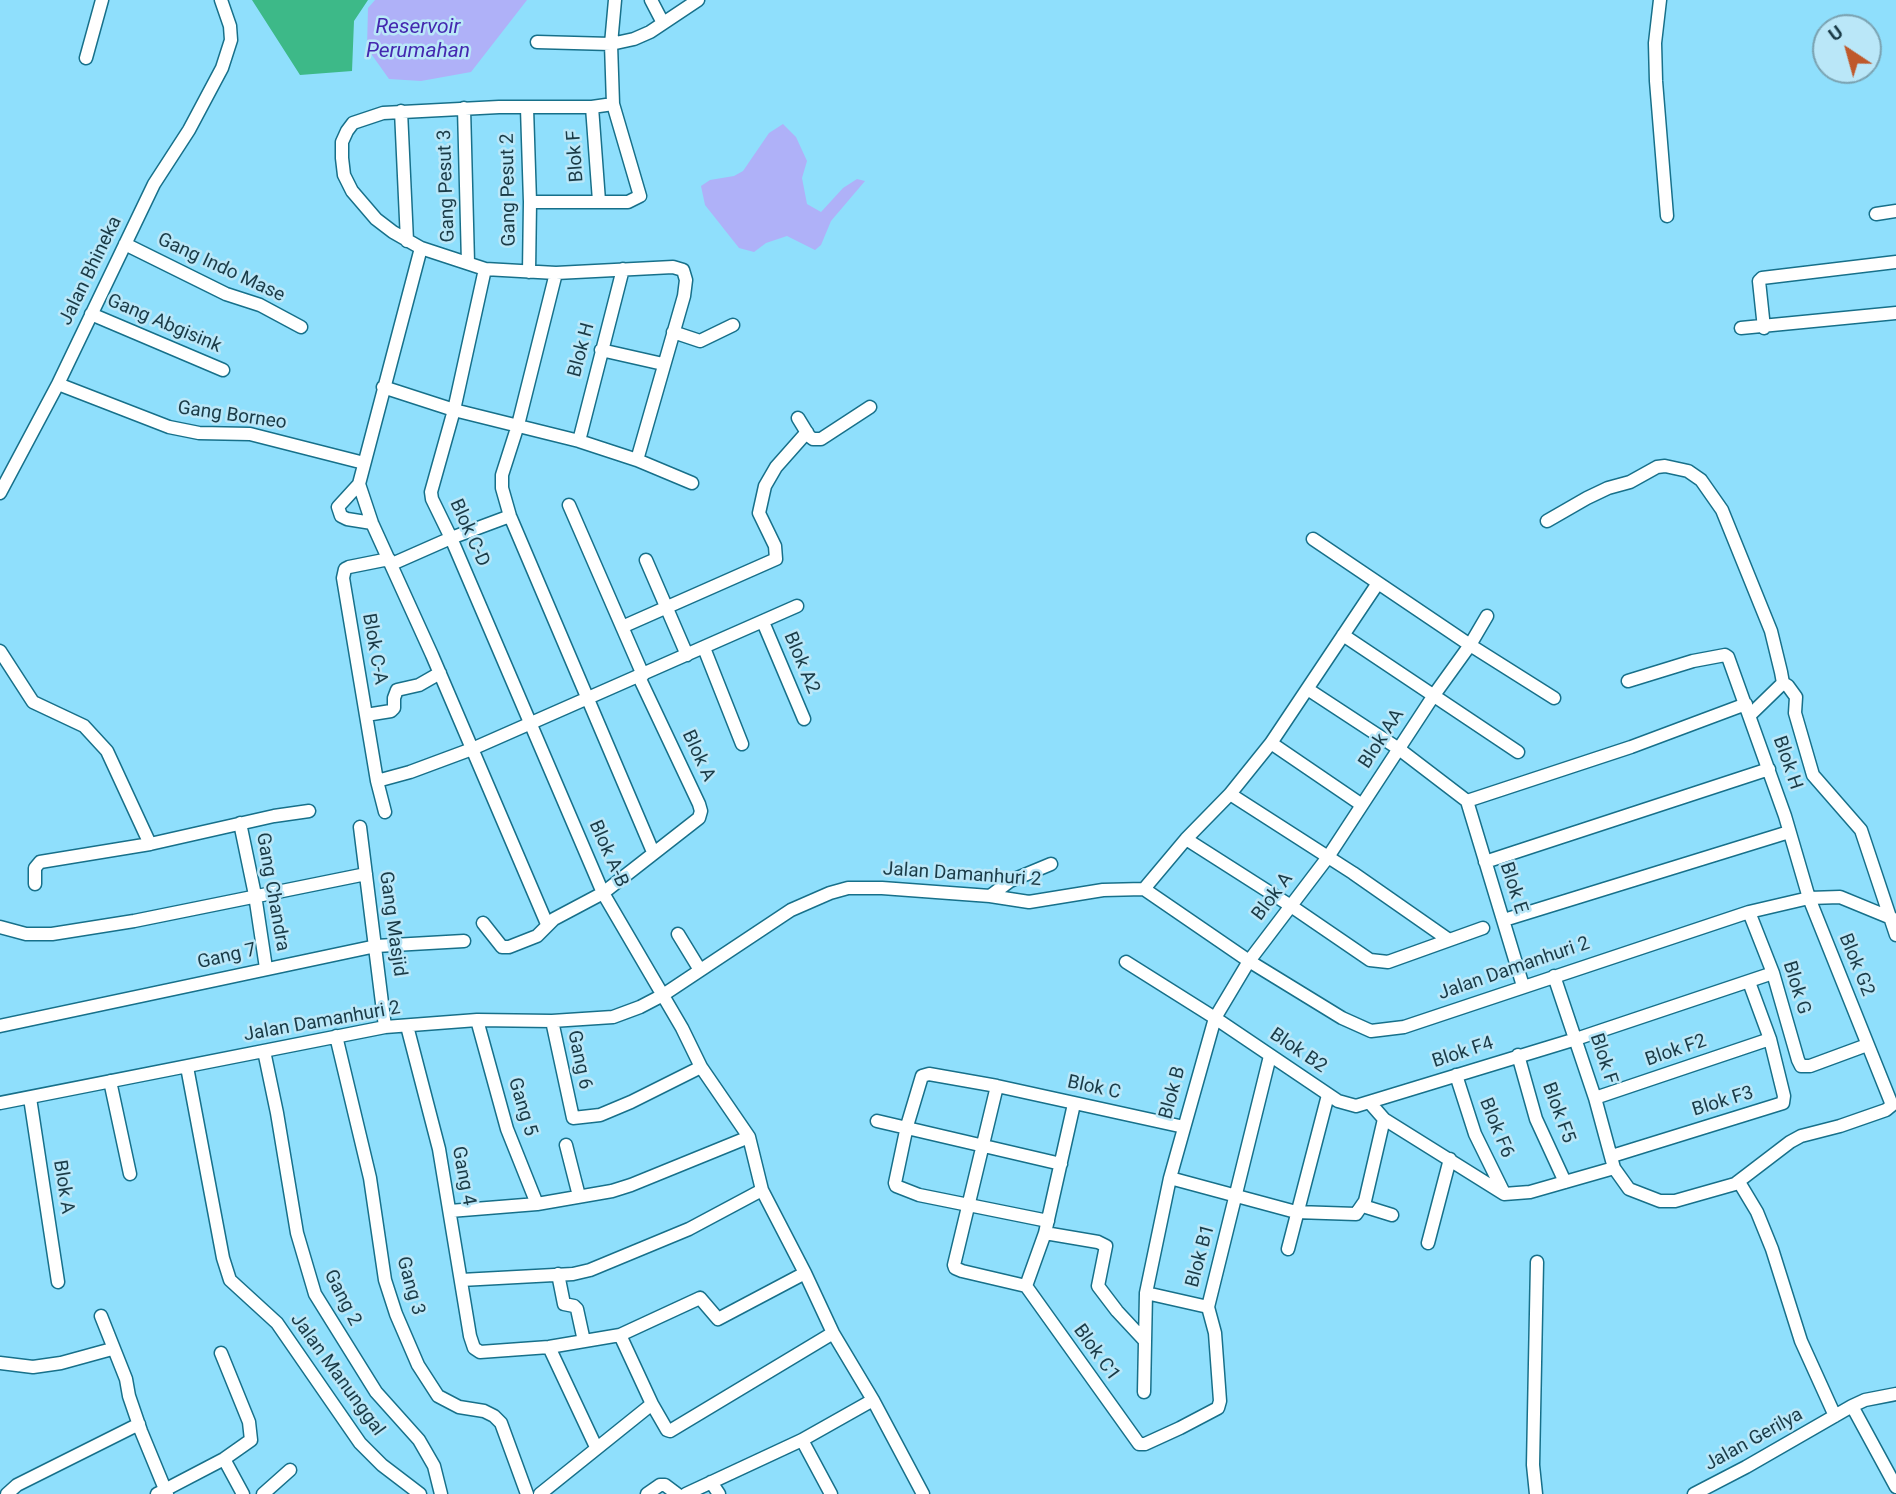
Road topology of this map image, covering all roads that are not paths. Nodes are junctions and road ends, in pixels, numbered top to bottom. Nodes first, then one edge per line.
1 (102, 0) edge
2 (221, 0) edge
3 (615, 0) edge
4 (651, 0) edge
5 (698, 0) edge
6 (1660, 0) edge
7 (663, 23) junction
8 (537, 42) dead end
9 (611, 44) junction
10 (86, 58) dead end
11 (613, 104) junction
12 (592, 107) junction
13 (464, 108) junction
14 (527, 108) junction
15 (401, 111) junction
16 (599, 201) junction
17 (530, 202) junction
18 (1896, 211) edge
19 (1876, 214) dead end
20 (1667, 216) dead end
21 (407, 241) junction
22 (125, 244) junction
23 (421, 248) junction
24 (468, 262) junction
25 (1896, 262) edge
26 (485, 269) junction
27 (623, 269) junction
28 (529, 272) junction
29 (556, 273) junction
30 (1896, 313) edge
31 (91, 314) junction
32 (733, 325) dead end
33 (301, 327) dead end
34 (1741, 328) dead end
35 (1764, 328) junction
36 (673, 332) junction
37 (601, 351) junction
38 (663, 364) junction
39 (223, 370) dead end
40 (58, 384) junction
41 (383, 387) junction
42 (870, 407) dead end
43 (454, 410) junction
44 (798, 418) dead end
45 (518, 425) junction
46 (807, 432) junction
47 (579, 441) junction
48 (637, 460) junction
49 (364, 463) junction
50 (692, 483) dead end
51 (359, 484) junction
52 (0, 493) edge
53 (569, 505) dead end
54 (510, 516) junction
55 (1547, 521) dead end
56 (372, 523) junction
57 (451, 538) junction
58 (1313, 539) dead end
59 (646, 560) dead end
60 (391, 562) junction
61 (1378, 583) junction
62 (797, 606) dead end
63 (667, 607) junction
64 (1487, 616) dead end
65 (763, 622) junction
66 (622, 627) junction
67 (1343, 635) junction
68 (1470, 645) junction
69 (704, 648) junction
70 (0, 651) edge
71 (687, 655) junction
72 (440, 673) junction
73 (641, 676) junction
74 (1628, 681) dead end
75 (1783, 683) junction
76 (1309, 690) junction
77 (1434, 695) junction
78 (589, 697) junction
79 (1554, 698) dead end
80 (1748, 709) junction
81 (366, 715) junction
82 (804, 719) dead end
83 (531, 723) junction
84 (1271, 743) junction
85 (742, 744) dead end
86 (472, 749) junction
87 (1399, 749) junction
88 (1518, 752) dead end
89 (1769, 769) junction
90 (377, 781) junction
91 (1230, 794) junction
92 (1467, 801) junction
93 (1362, 805) junction
94 (309, 811) dead end
95 (385, 813) dead end
96 (240, 823) junction
97 (360, 827) dead end
98 (1789, 832) junction
99 (1186, 839) junction
100 (150, 844) junction
101 (653, 852) junction
102 (1328, 857) junction
103 (1485, 862) junction
104 (1051, 864) dead end
105 (366, 874) junction
106 (34, 884) dead end
107 (1144, 889) junction
108 (603, 893) junction
109 (255, 895) junction
110 (990, 896) junction
111 (1809, 898) junction
112 (1291, 906) junction
113 (1749, 912) junction
114 (1893, 919) edge
115 (1504, 920) junction
116 (483, 923) dead end
117 (547, 924) junction
118 (0, 927) edge
119 (1483, 928) dead end
120 (678, 934) dead end
121 (1896, 935) edge
122 (1449, 940) junction
123 (464, 942) dead end
124 (376, 946) junction
125 (1249, 961) junction
126 (1126, 962) dead end
127 (266, 968) junction
128 (700, 971) junction
129 (1773, 973) junction
130 (1554, 976) junction
131 (1749, 982) junction
132 (1523, 986) junction
133 (663, 995) junction
134 (1215, 1018) junction
135 (477, 1020) junction
136 (552, 1021) junction
137 (0, 1026) edge
138 (407, 1026) junction
139 (385, 1027) junction
140 (336, 1036) junction
141 (1576, 1039) junction
142 (1770, 1039) junction
143 (1867, 1045) junction
144 (264, 1051) junction
145 (1518, 1055) junction
146 (1270, 1056) junction
147 (187, 1067) junction
148 (701, 1067) junction
149 (1456, 1075) junction
150 (110, 1081) junction
151 (997, 1086) junction
152 (1328, 1095) junction
153 (30, 1098) junction
154 (1595, 1098) junction
155 (0, 1103) edge
156 (1074, 1104) junction
157 (1366, 1104) junction
158 (1384, 1119) junction
159 (877, 1121) dead end
160 (908, 1126) junction
161 (1184, 1127) junction
162 (749, 1138) junction
163 (566, 1145) dead end
164 (983, 1145) junction
165 (1450, 1159) junction
166 (1613, 1162) junction
167 (1061, 1164) junction
168 (130, 1174) dead end
169 (1170, 1178) junction
170 (1565, 1182) junction
171 (1739, 1182) junction
172 (762, 1191) junction
173 (1504, 1194) junction
174 (579, 1196) junction
175 (1237, 1196) junction
176 (537, 1204) junction
177 (970, 1204) junction
178 (1363, 1206) junction
179 (450, 1211) junction
180 (1297, 1212) junction
181 (1392, 1215) dead end
182 (1046, 1227) junction
183 (1428, 1243) dead end
184 (1288, 1249) dead end
185 (1537, 1262) dead end
186 (806, 1273) junction
187 (558, 1274) junction
188 (461, 1280) junction
189 (58, 1282) dead end
190 (1026, 1286) junction
191 (1146, 1293) junction
192 (1208, 1307) junction
193 (101, 1316) dead end
194 (833, 1333) junction
195 (621, 1335) junction
196 (1144, 1340) junction
197 (584, 1341) junction
198 (549, 1347) junction
199 (112, 1349) junction
200 (221, 1353) dead end
201 (0, 1363) edge
202 (1144, 1392) dead end
203 (1896, 1394) edge
204 (873, 1400) junction
205 (652, 1404) junction
206 (1852, 1406) junction
207 (1218, 1408) joint
208 (1833, 1417) junction
209 (139, 1424) junction
210 (802, 1440) junction
211 (596, 1447) junction
212 (224, 1459) junction
213 (290, 1470) dead end
214 (711, 1482) junction
215 (1896, 1487) edge
216 (400, 1489) edge
217 (163, 1492) edge
218 (6, 1494) edge
219 (243, 1494) edge
220 (263, 1494) edge
221 (420, 1494) edge
222 (441, 1494) edge
223 (527, 1494) edge
224 (540, 1494) edge
225 (647, 1494) edge
226 (677, 1494) edge
227 (686, 1494) edge
228 (719, 1494) edge
229 (831, 1494) edge
230 (923, 1494) edge
231 (1536, 1494) edge
232 (1694, 1494) edge

1 - 10 street
2 - 22 street, Jalan Bhineka
3 - 9 street
4 - 7 street
5 - 7 street
6 - 20 street
7 - 9 street
8 - 9 street
9 - 11 street
11 - 12 street
11 - 16 street
12 - 14 street
12 - 16 street, Blok F
13 - 14 street
13 - 15 street
13 - 24 street, Gang Pesut 3
14 - 17 street, Gang Pesut 2
15 - 21 street
15 - 21 street
16 - 17 street
17 - 28 street, Gang Pesut 2
18 - 19 street
21 - 23 street
22 - 31 street, Jalan Bhineka
22 - 33 street, Gang Indo Mase
23 - 24 street
23 - 41 street
24 - 26 street
25 - 35 street
26 - 28 street
26 - 43 street, Blok C-D
27 - 29 street
27 - 36 street
27 - 37 street, Blok H
28 - 29 street
29 - 45 street
30 - 35 street
31 - 39 street, Gang Abgisink
31 - 40 street, Jalan Bhineka
32 - 36 street
34 - 35 street
36 - 38 street
37 - 38 street
37 - 47 street, Blok H
38 - 48 street
40 - 49 street, Gang Borneo
40 - 52 street, Jalan Bhineka
41 - 43 street
41 - 49 street
42 - 46 street
43 - 45 street
43 - 57 street, Blok C-D
44 - 46 street
45 - 47 street
45 - 54 street
46 - 63 street
47 - 48 street
48 - 50 street
49 - 51 street
51 - 56 street
51 - 56 street
53 - 66 street
54 - 57 street
54 - 78 street
55 - 75 street
56 - 60 street
57 - 60 street
57 - 83 street, Blok C-D
58 - 61 street
59 - 63 street
60 - 72 street
60 - 81 street, Blok C-A
61 - 67 street
61 - 68 street
62 - 65 street
63 - 66 street
63 - 71 street
64 - 68 street, Blok AA
65 - 69 street
65 - 82 street, Blok A2
66 - 73 street
67 - 76 street
67 - 77 street
68 - 77 street, Blok AA
68 - 79 street
69 - 71 street
69 - 85 street
70 - 100 street
71 - 73 street
72 - 81 street
72 - 86 street
73 - 78 street
73 - 101 street, Blok A
74 - 80 street, Blok H
75 - 80 street
75 - 114 street
76 - 84 street
76 - 87 street
77 - 87 street, Blok AA
77 - 88 street
78 - 83 street
78 - 101 street
80 - 89 street, Blok H
80 - 92 street
81 - 90 street, Blok C-A
83 - 86 street
83 - 108 street, Blok A-B
84 - 91 street
84 - 93 street
86 - 90 street
86 - 117 street
87 - 92 street
87 - 93 street, Blok AA
89 - 98 street, Blok H
89 - 103 street
90 - 95 street, Blok C-A
91 - 99 street
91 - 102 street
92 - 103 street, Blok E
93 - 102 street, Blok A
94 - 96 street
96 - 100 street
96 - 109 street, Gang Chandra
97 - 105 street, Gang Masjid
98 - 111 street, Blok H
98 - 115 street
99 - 107 street
99 - 112 street
100 - 106 street
101 - 108 street, Blok A
102 - 112 street, Blok A
102 - 122 street
103 - 115 street, Blok E
104 - 110 street
105 - 109 street
105 - 124 street, Gang Masjid
107 - 110 street, Jalan Damanhuri 2
107 - 125 street, Jalan Damanhuri 2
108 - 117 street, Blok A
108 - 133 street, Blok A-B
109 - 118 street
109 - 127 street, Gang Chandra
110 - 128 street, Jalan Damanhuri 2
111 - 113 street, Jalan Damanhuri 2
111 - 114 street, Jalan Damanhuri 2
111 - 143 street, Blok G2
112 - 122 street
112 - 125 street, Blok A
113 - 129 street, Blok G
113 - 130 street, Jalan Damanhuri 2
114 - 121 street
115 - 132 street, Blok E
116 - 117 street, Blok A
119 - 122 street
120 - 128 street
123 - 124 street, Gang 7
124 - 127 street, Gang 7
124 - 139 street, Gang Masjid
125 - 132 street, Jalan Damanhuri 2
125 - 134 street, Blok A
126 - 134 street, Blok B2
127 - 137 street, Gang 7
128 - 133 street, Jalan Damanhuri 2
129 - 131 street, Blok F4
129 - 143 street, Blok G
130 - 132 street, Jalan Damanhuri 2
130 - 141 street, Blok F
131 - 141 street, Blok F4
131 - 142 street
133 - 136 street, Jalan Damanhuri 2
133 - 148 street, Blok A-B
134 - 146 street, Blok B2
134 - 161 street, Blok B
135 - 136 street, Jalan Damanhuri 2
135 - 138 street, Jalan Damanhuri 2
135 - 176 street, Gang 5
136 - 148 street, Gang 6
138 - 139 street, Jalan Damanhuri 2
138 - 179 street, Gang 4
139 - 140 street, Jalan Damanhuri 2
140 - 144 street, Jalan Damanhuri 2
140 - 223 street, Gang 3
141 - 145 street, Blok F4
141 - 154 street, Blok F
142 - 154 street, Blok F2
142 - 166 street, Blok F3
143 - 171 street, Blok G2
144 - 147 street, Jalan Damanhuri 2
144 - 222 street, Gang 2
145 - 149 street, Blok F4
145 - 170 street, Blok F5
146 - 152 street, Blok B2
146 - 175 street, Blok B1
147 - 150 street, Jalan Damanhuri 2
147 - 216 street, Jalan Manunggal
148 - 162 street, Blok A-B
149 - 157 street, Blok F4
149 - 173 street, Blok F6
150 - 153 street, Jalan Damanhuri 2
150 - 168 street
151 - 156 street, Blok C
151 - 160 street, Blok C
151 - 164 street
152 - 157 street, Blok B2
152 - 180 street
153 - 155 street, Jalan Damanhuri 2
153 - 189 street, Blok A
154 - 166 street, Blok F
156 - 161 street, Blok C
156 - 167 street
157 - 158 street
158 - 165 street
158 - 178 street
159 - 160 street
160 - 164 street
160 - 177 street
161 - 169 street, Blok B
162 - 172 street
162 - 174 street
163 - 174 street
164 - 167 street
164 - 177 street
165 - 173 street
165 - 183 street
166 - 170 street
166 - 171 street
167 - 182 street
169 - 175 street
169 - 191 street
170 - 173 street
171 - 208 street
172 - 186 street
172 - 187 street
174 - 176 street
175 - 180 street
175 - 192 street, Blok B1
176 - 179 street
177 - 182 street
177 - 190 street
178 - 180 street
178 - 181 street
179 - 188 street, Gang 4
180 - 184 street
182 - 190 street
182 - 196 street
185 - 231 street
186 - 194 street
186 - 195 street
187 - 188 street
187 - 197 street
188 - 198 street, Gang 4
190 - 207 street, Blok C1
191 - 192 street
191 - 196 street
192 - 207 street, Blok B1
193 - 199 street
194 - 204 street
194 - 205 street
195 - 197 street
195 - 205 street
196 - 202 street
197 - 198 street
198 - 211 street
199 - 201 street
199 - 209 street
200 - 212 street
203 - 206 street, Jalan Gerilya
204 - 210 street
204 - 230 street
205 - 211 street
206 - 208 street, Jalan Gerilya
206 - 215 street
208 - 232 street, Jalan Gerilya
209 - 217 street
209 - 218 street
210 - 214 street
210 - 229 street
211 - 224 street
212 - 217 street
212 - 219 street
213 - 220 street
214 - 227 street
214 - 228 street
216 - 221 street, Jalan Manunggal
225 - 226 street

